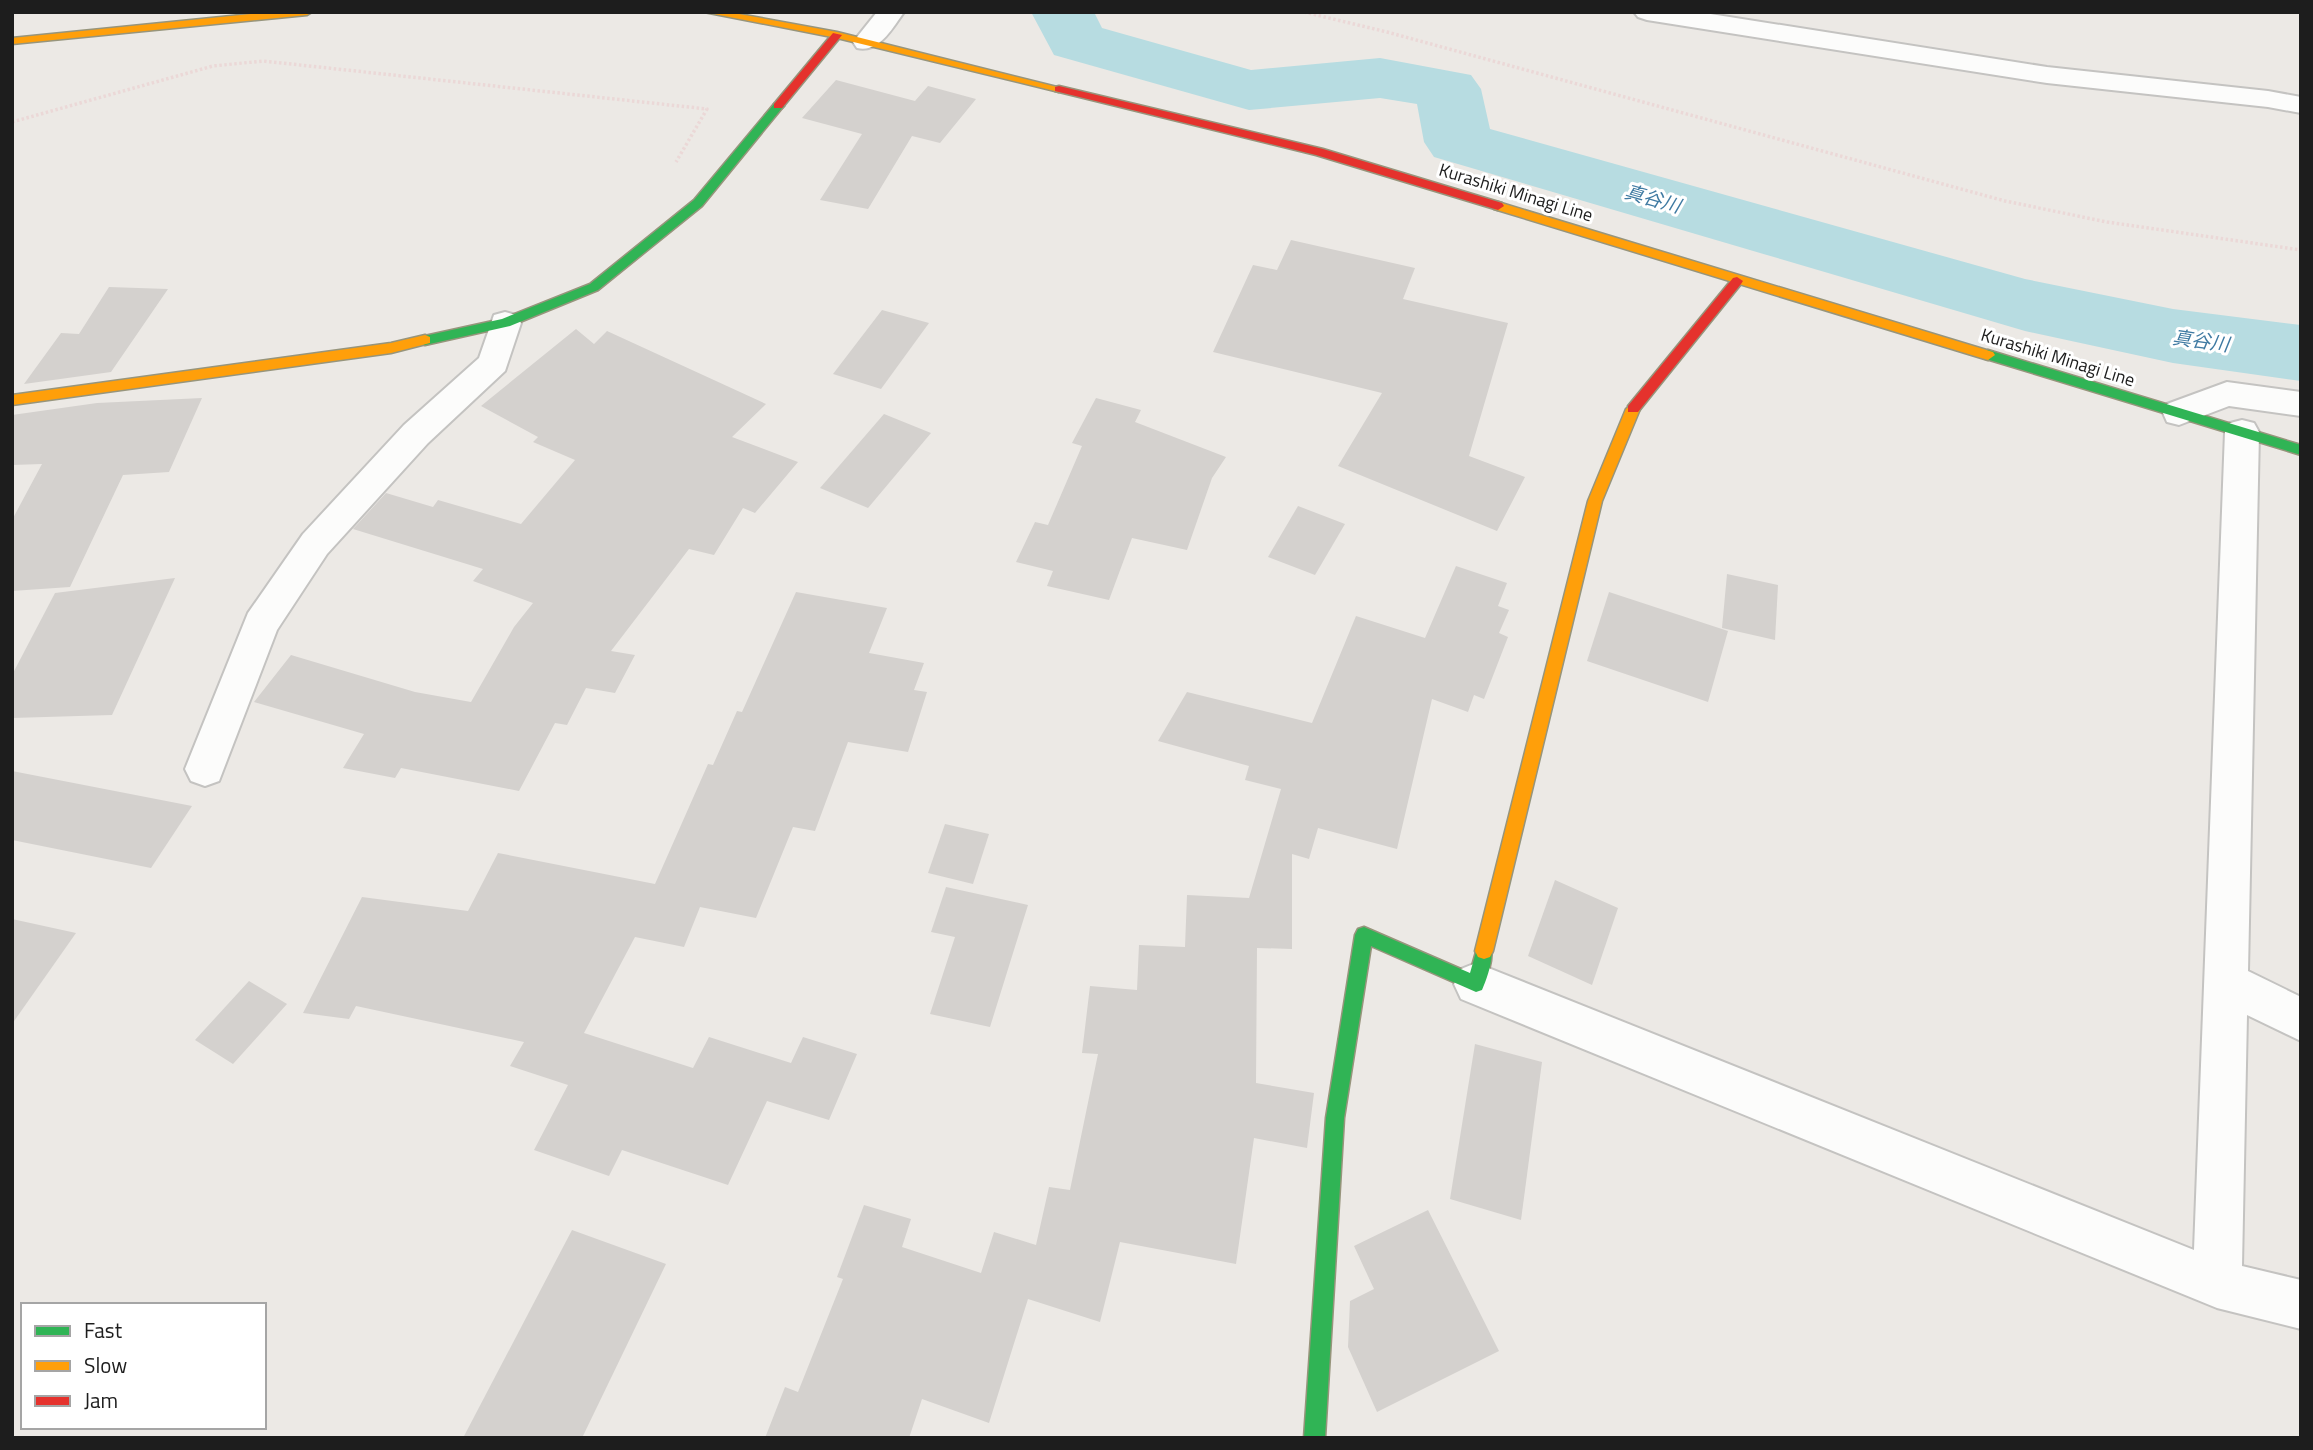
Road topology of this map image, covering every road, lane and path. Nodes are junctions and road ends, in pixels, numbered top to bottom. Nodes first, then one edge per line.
1 (307, 12) edge
2 (709, 12) edge
3 (1304, 12) edge
4 (1647, 12) edge
5 (889, 15) edge
6 (837, 35) junction
7 (12, 41) edge
8 (866, 42) junction
9 (2301, 105) edge
10 (12, 122) edge
11 (674, 165) dead end
12 (2301, 250) edge
13 (1737, 281) junction
14 (505, 323) junction
15 (12, 400) edge
16 (2301, 404) edge
17 (2179, 413) junction
18 (2242, 432) junction
19 (2301, 450) edge
20 (205, 769) dead end
21 (2226, 982) junction
22 (1476, 984) junction
23 (2301, 1020) edge
24 (2217, 1284) junction
25 (2301, 1305) edge
26 (1314, 1438) edge

1 - 7 street
2 - 6 street, Kurashiki Minagi Line
3 - 12 path
4 - 9 street
5 - 8 street
6 - 8 street, Kurashiki Minagi Line
6 - 14 street
8 - 13 street, Kurashiki Minagi Line
10 - 11 path
13 - 17 street, Kurashiki Minagi Line
13 - 22 street
14 - 15 street
14 - 20 street
16 - 17 street
17 - 18 street, Kurashiki Minagi Line
18 - 19 street, Kurashiki Minagi Line
18 - 21 street
21 - 23 street
21 - 24 street
22 - 24 street
22 - 26 street
24 - 25 street

